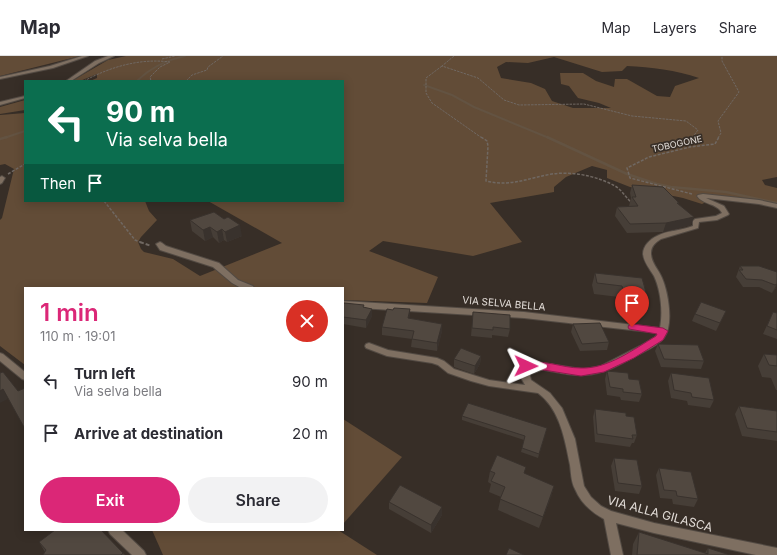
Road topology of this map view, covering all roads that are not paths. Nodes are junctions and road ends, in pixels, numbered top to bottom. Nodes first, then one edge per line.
1 (86, 56) edge
2 (112, 56) edge
3 (0, 78) edge
4 (70, 80) edge
5 (24, 97) edge
6 (0, 104) edge
7 (777, 206) edge
8 (161, 246) road end
9 (248, 287) edge
10 (344, 304) edge
11 (663, 331) junction
12 (369, 346) dead end
13 (0, 356) edge
14 (24, 376) edge
15 (541, 391) junction
16 (609, 516) junction
17 (115, 531) edge
18 (777, 554) edge
19 (140, 555) edge
20 (617, 555) edge

1 - 3 street
2 - 4 street
5 - 6 street
7 - 11 street
8 - 9 street
10 - 11 street, VIA SELVA BELLA
11 - 15 street, VIA ALLA GILASCA
12 - 15 street
13 - 14 street
15 - 16 street, VIA ALLA GILASCA
16 - 18 street, VIA ALLA GILASCA
16 - 20 street
17 - 19 street

